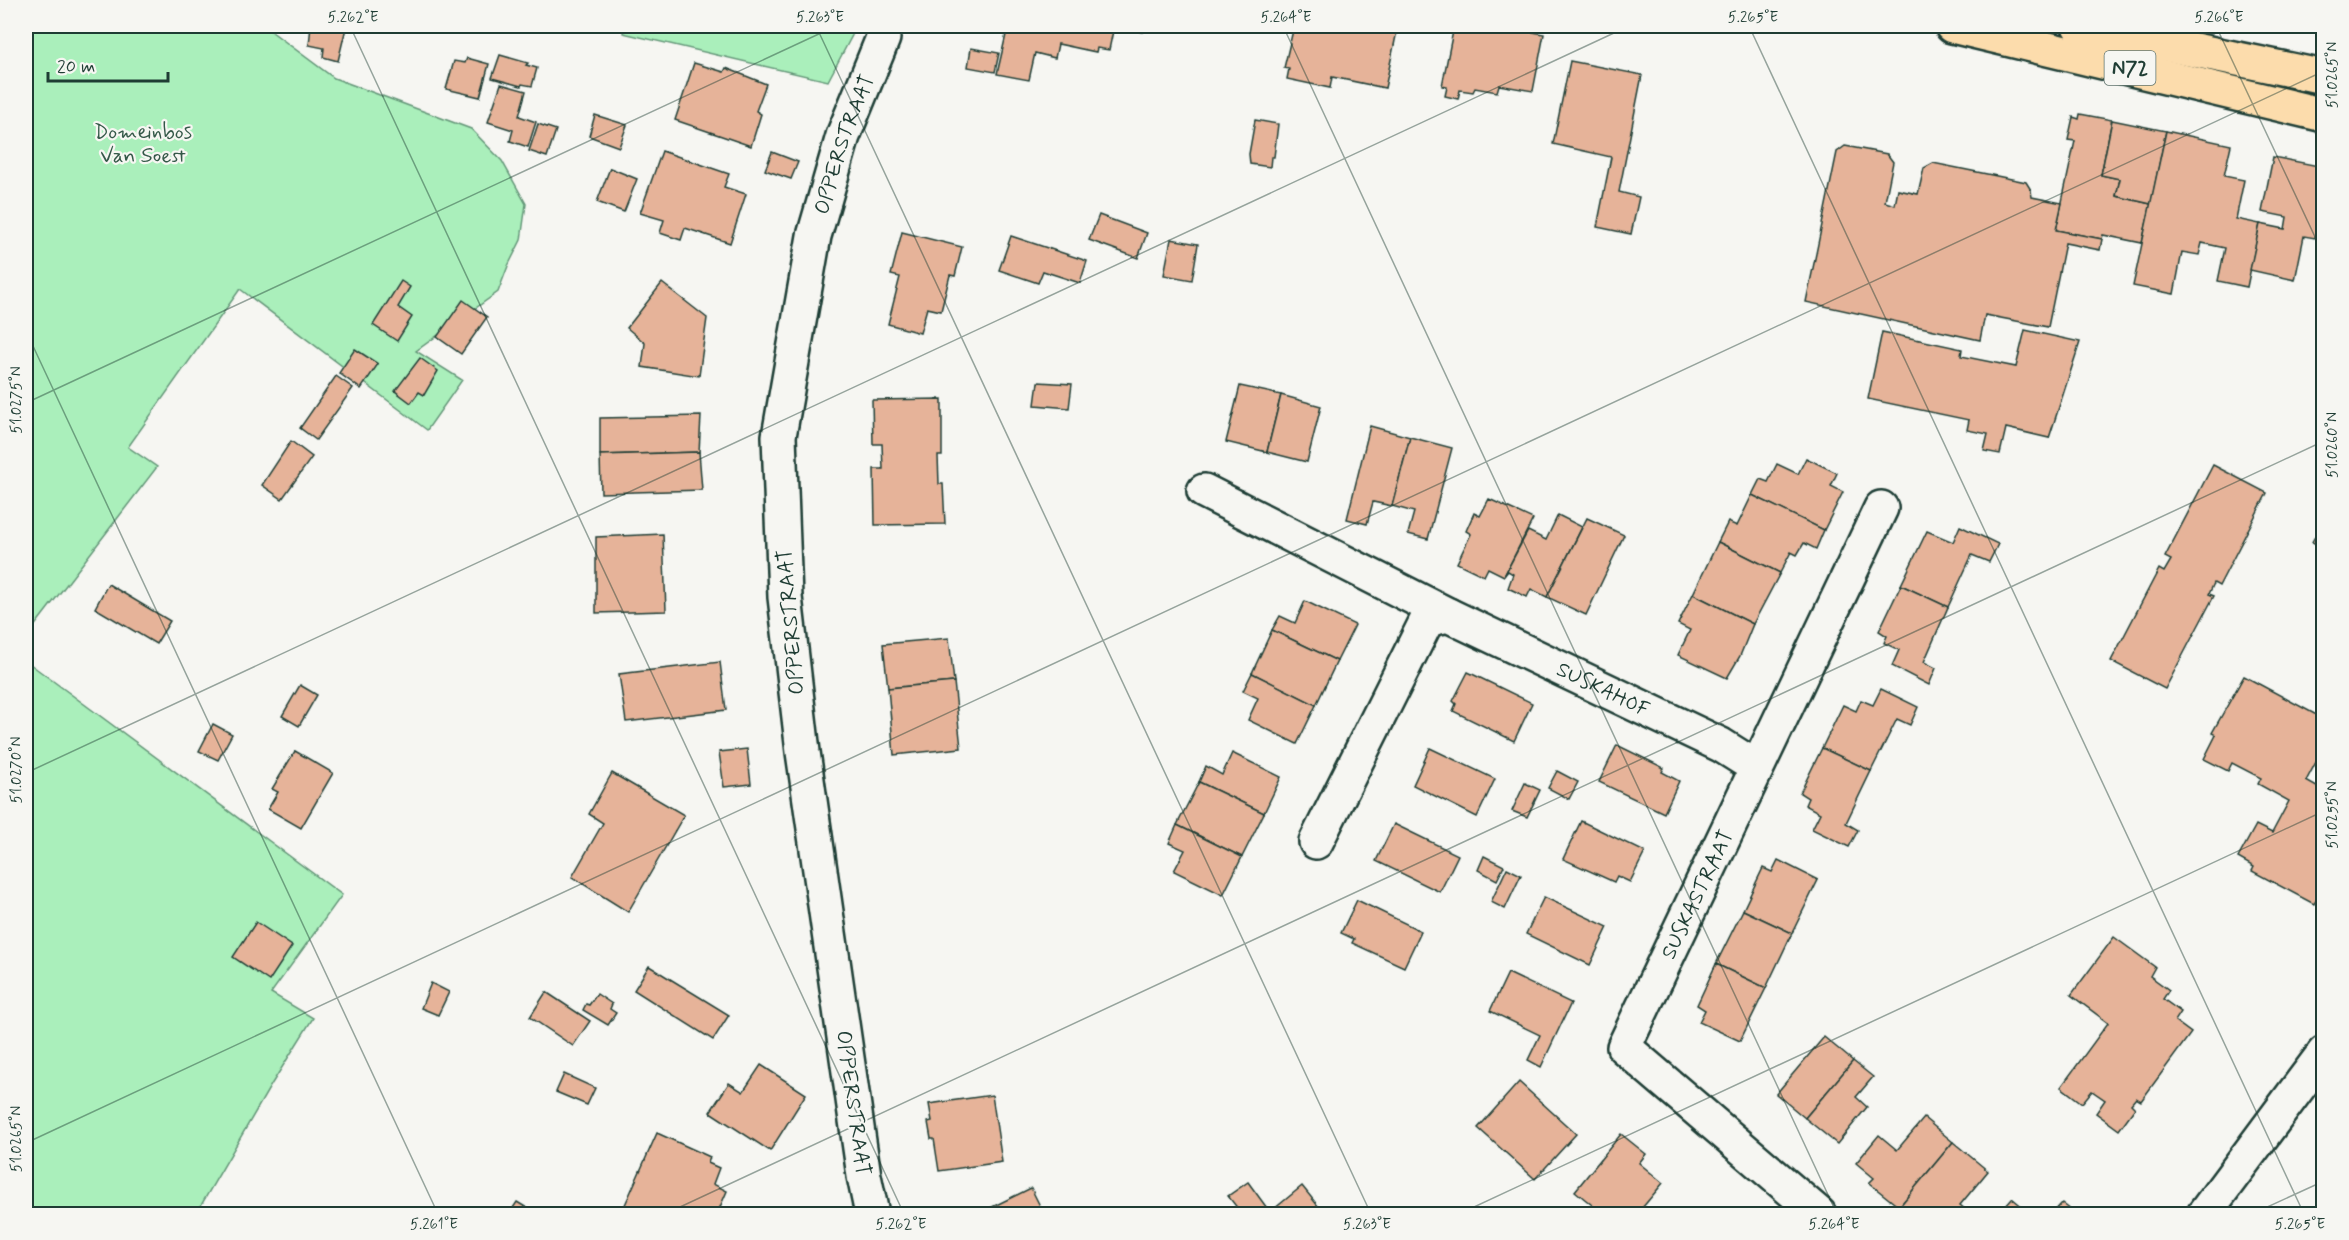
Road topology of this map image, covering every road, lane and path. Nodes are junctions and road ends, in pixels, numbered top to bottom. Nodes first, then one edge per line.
1 (1952, 26) edge
2 (2079, 26) edge
3 (883, 38) dead end
4 (2324, 77) edge
5 (2324, 114) edge
6 (1204, 491) dead end
7 (1881, 508) dead end
8 (1448, 615) junction
9 (1756, 767) junction
10 (1317, 842) dead end
11 (2324, 1053) edge
12 (872, 1215) edge
13 (1819, 1215) edge
14 (2204, 1215) edge

1 - 5 main road, N72
2 - 4 main road, N72
3 - 12 street, OPPERSTRAAT
6 - 8 street, SUSKAHOF
7 - 9 street, SUSKASTRAAT
8 - 9 street, SUSKAHOF
8 - 10 street
9 - 13 street, SUSKASTRAAT
11 - 14 street

